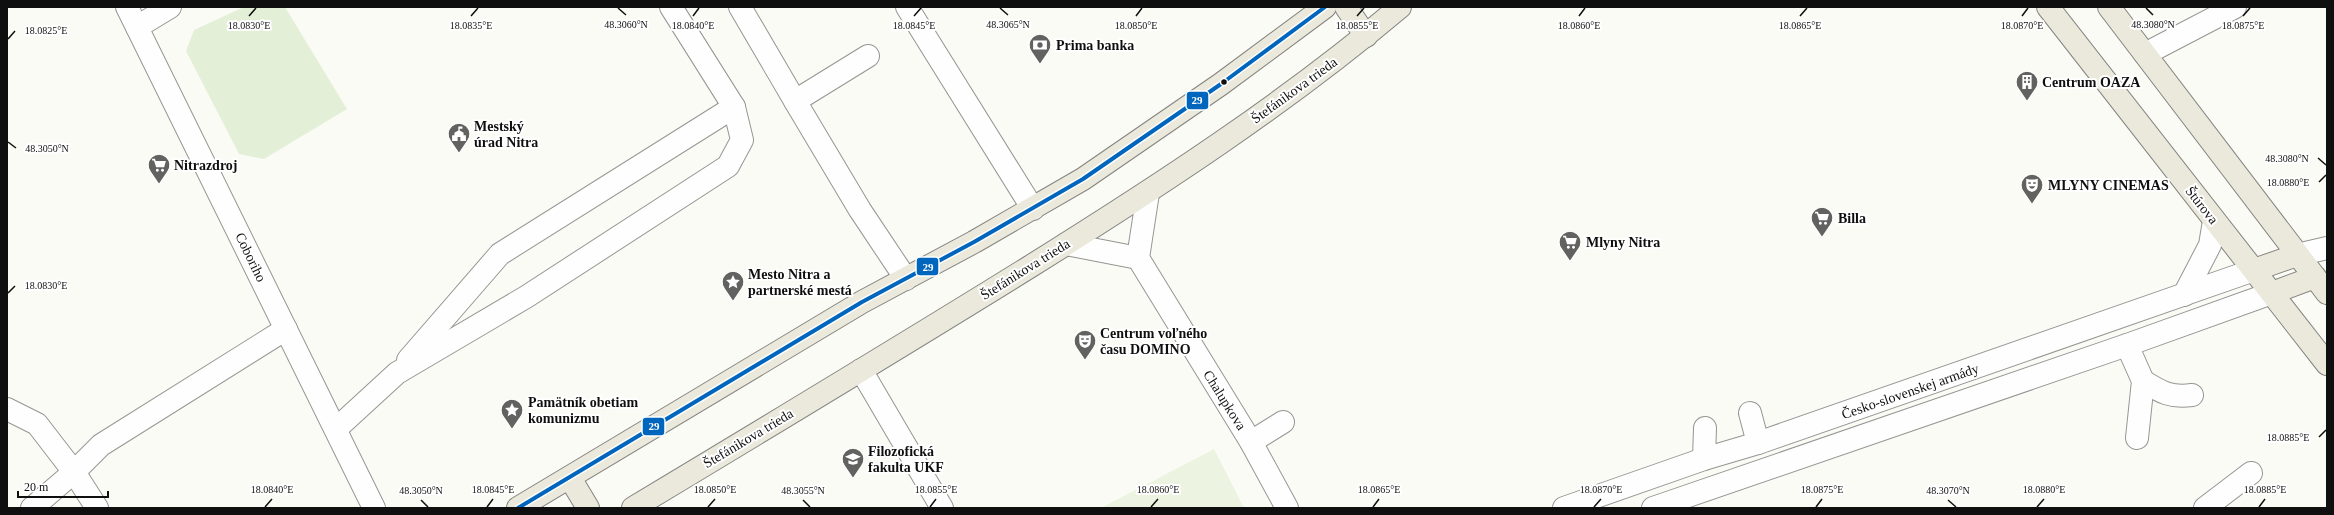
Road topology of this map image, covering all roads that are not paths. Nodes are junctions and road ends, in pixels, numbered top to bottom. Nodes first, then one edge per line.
1 (127, 7) edge
2 (170, 7) edge
3 (671, 7) edge
4 (740, 7) edge
5 (907, 7) edge
6 (1325, 7) edge
7 (1346, 7) edge
8 (1400, 7) edge
9 (2048, 7) edge
10 (2109, 7) edge
11 (2235, 7) edge
12 (137, 27) junction
13 (1366, 36) junction
14 (2145, 54) junction
15 (868, 56) dead end
16 (795, 101) junction
17 (734, 107) junction
18 (1148, 193) junction
19 (1033, 209) junction
20 (2214, 221) junction
21 (1066, 244) junction
22 (2327, 248) edge
23 (2297, 255) junction
24 (1138, 258) junction
25 (2254, 270) junction
26 (906, 279) junction
27 (2323, 281) edge
28 (2272, 293) junction
29 (2184, 295) junction
30 (286, 329) junction
31 (2127, 345) junction
32 (2327, 364) edge
33 (861, 370) junction
34 (397, 373) junction
35 (2143, 381) junction
36 (2192, 395) dead end
37 (7, 409) edge
38 (1750, 413) dead end
39 (1283, 422) dead end
40 (1705, 428) dead end
41 (336, 429) junction
42 (2137, 438) dead end
43 (1251, 442) junction
44 (1758, 443) junction
45 (1704, 459) junction
46 (74, 472) junction
47 (2251, 473) dead end
48 (570, 478) junction
49 (1728, 482) junction
50 (1288, 505) edge
51 (2194, 507) edge
52 (32, 508) edge
53 (97, 508) edge
54 (374, 508) edge
55 (518, 508) edge
56 (588, 508) edge
57 (633, 508) edge
58 (942, 508) edge
59 (1564, 508) edge
60 (1652, 508) edge

1 - 12 street, Coboriho
2 - 12 street
3 - 17 street
4 - 16 street
5 - 19 street
6 - 19 main road
7 - 13 main road
8 - 13 main road, Štefánikova trieda
9 - 20 main road, Štúrova
10 - 14 main road
11 - 14 street
12 - 30 street, Coboriho
13 - 18 main road, Štefánikova trieda
14 - 23 main road
15 - 16 street
16 - 26 street
17 - 34 street
17 - 34 street
18 - 21 main road, Štefánikova trieda
18 - 24 street
19 - 26 main road
20 - 25 main road, Štúrova
20 - 29 street
21 - 24 street
21 - 33 main road, Štefánikova trieda
22 - 23 street
23 - 25 main road
23 - 27 main road
24 - 43 street, Chalupkova
25 - 28 main road, Štúrova
25 - 29 street, Česko-slovenskej armády
26 - 48 main road
27 - 28 main road
28 - 31 street, Česko-slovenskej armády
28 - 32 main road, Štúrova
29 - 44 street, Česko-slovenskej armády
30 - 41 street, Coboriho
30 - 46 street
31 - 35 street
31 - 49 street, Česko-slovenskej armády
33 - 57 main road, Štefánikova trieda
33 - 58 street
34 - 41 street
35 - 36 street
35 - 42 street
37 - 46 street
38 - 44 street
39 - 43 street
40 - 45 street
41 - 54 street, Coboriho
43 - 50 street, Chalupkova
44 - 45 street, Česko-slovenskej armády
44 - 49 street
45 - 59 street, Česko-slovenskej armády
46 - 52 street
46 - 53 street
47 - 51 street
48 - 55 main road
48 - 56 main road
49 - 60 street, Česko-slovenskej armády

